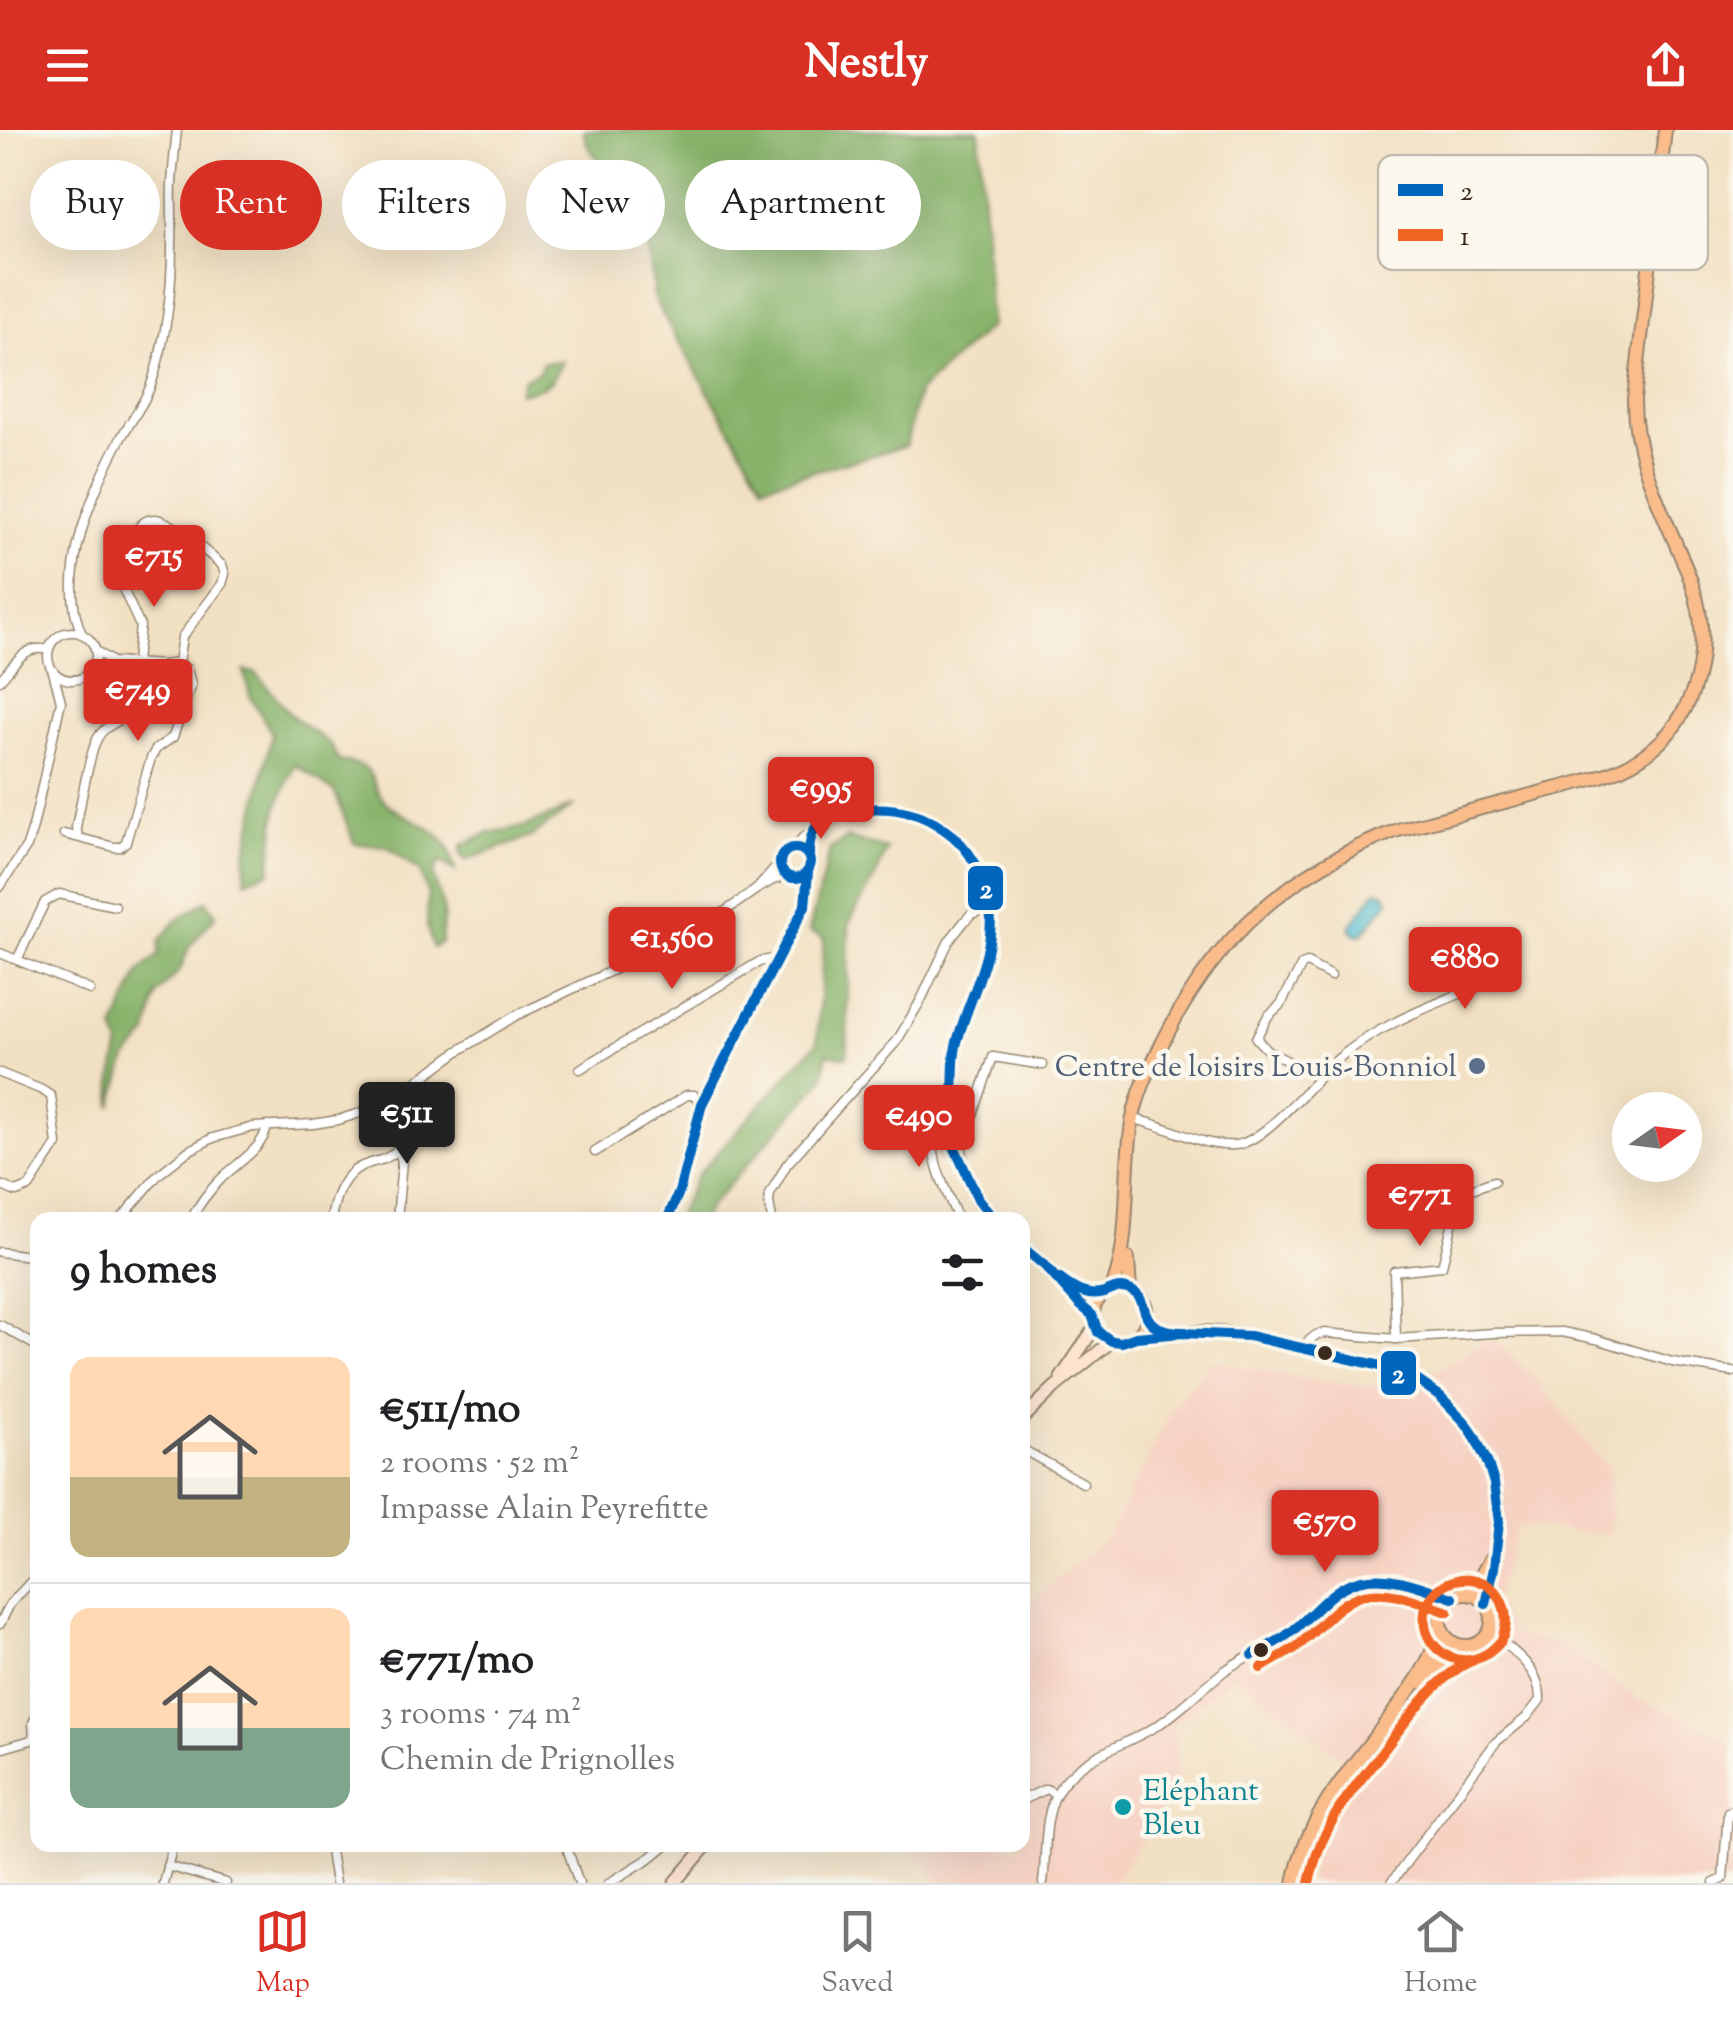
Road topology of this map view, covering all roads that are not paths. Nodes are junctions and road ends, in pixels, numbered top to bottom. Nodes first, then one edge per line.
1 (177, 130) edge
2 (1649, 270) edge
3 (73, 610) junction
4 (63, 633) junction
5 (82, 634) junction
6 (48, 650) junction
7 (96, 651) junction
8 (112, 662) junction
9 (178, 662) junction
10 (136, 664) junction
11 (53, 672) junction
12 (85, 676) junction
13 (0, 680) edge
14 (61, 701) junction
15 (820, 823) junction
16 (64, 834) dead end
17 (78, 836) junction
18 (793, 848) junction
19 (809, 856) junction
20 (780, 864) junction
21 (808, 872) junction
22 (791, 878) junction
23 (0, 887) edge
24 (757, 888) junction
25 (807, 895) junction
26 (115, 906) dead end
27 (991, 908) junction
28 (0, 952) edge
29 (780, 957) junction
30 (17, 960) junction
31 (1331, 976) dead end
32 (1482, 985) dead end
33 (90, 990) dead end
34 (1043, 1065) dead end
35 (580, 1069) dead end
36 (0, 1073) edge
37 (1318, 1077) junction
38 (396, 1097) junction
39 (702, 1104) junction
40 (1136, 1120) junction
41 (955, 1122) junction
42 (268, 1126) junction
43 (942, 1134) junction
44 (956, 1141) junction
45 (398, 1150) junction
46 (595, 1152) dead end
47 (1458, 1179) dead end
48 (1494, 1181) dead end
49 (0, 1185) edge
50 (1460, 1193) junction
51 (127, 1212) edge
52 (195, 1212) edge
53 (332, 1212) edge
54 (397, 1212) edge
55 (670, 1212) edge
56 (771, 1212) edge
57 (955, 1212) edge
58 (988, 1212) edge
59 (0, 1252) edge
60 (1030, 1254) edge
61 (30, 1256) edge
62 (1045, 1266) junction
63 (1130, 1290) junction
64 (1106, 1292) junction
65 (1146, 1318) junction
66 (1094, 1321) junction
67 (0, 1325) edge
68 (1183, 1332) junction
69 (1136, 1337) junction
70 (1396, 1339) junction
71 (1112, 1341) junction
72 (30, 1342) edge
73 (1301, 1347) junction
74 (1733, 1372) edge
75 (1054, 1387) junction
76 (1030, 1411) edge
77 (1030, 1453) edge
78 (1083, 1483) dead end
79 (1496, 1549) junction
80 (30, 1583) edge
81 (1429, 1590) junction
82 (1457, 1596) junction
83 (1486, 1604) junction
84 (1441, 1611) junction
85 (0, 1624) edge
86 (1440, 1626) junction
87 (1489, 1632) junction
88 (1469, 1646) junction
89 (1414, 1686) junction
90 (30, 1741) edge
91 (0, 1750) edge
92 (1056, 1794) junction
93 (1030, 1796) edge
94 (1733, 1810) edge
95 (171, 1852) edge
96 (330, 1852) edge
97 (568, 1852) edge
98 (657, 1852) edge
99 (701, 1852) edge
100 (167, 1866) junction
101 (1733, 1876) edge
102 (1719, 1881) edge
103 (162, 1883) edge
104 (226, 1883) edge
105 (335, 1883) edge
106 (579, 1883) edge
107 (609, 1883) edge
108 (675, 1883) edge
109 (1043, 1883) edge
110 (1294, 1883) edge
111 (1391, 1883) edge

1 - 3 street
2 - 40 main road
3 - 4 street
3 - 5 street
4 - 5 street
4 - 6 street
5 - 7 street
6 - 11 street
6 - 13 street
7 - 8 street
7 - 12 street
8 - 10 street
8 - 12 street
9 - 10 street
9 - 10 street
9 - 17 street
10 - 17 street
11 - 12 street
11 - 14 street
12 - 14 street
14 - 23 street
15 - 18 street
15 - 19 street
15 - 27 street
16 - 17 street
18 - 19 street
18 - 20 street
19 - 21 street
20 - 22 street
20 - 24 street
21 - 22 street
21 - 25 street
22 - 24 street
22 - 25 street
24 - 38 street
25 - 29 street
26 - 30 street
27 - 41 street
27 - 56 street
28 - 30 street
29 - 35 street
29 - 39 street
30 - 33 street
31 - 37 street
32 - 37 street
34 - 41 street
36 - 49 street
37 - 40 street
38 - 42 street
38 - 45 street
39 - 46 street
39 - 55 street
40 - 63 main road
40 - 64 main road
41 - 43 street
41 - 44 street
42 - 51 street
42 - 52 street
43 - 44 street
43 - 57 street
44 - 58 street
45 - 53 street
45 - 54 street
47 - 50 street
48 - 50 street
50 - 70 street
59 - 61 street
60 - 62 street
62 - 64 street
62 - 66 street
63 - 64 main road
63 - 65 main road
64 - 66 main road
65 - 68 main road
65 - 69 main road
66 - 71 main road
66 - 75 main road
67 - 72 street
68 - 69 main road
68 - 73 main road
69 - 71 main road
70 - 73 street
70 - 74 street
71 - 75 main road
73 - 79 main road
75 - 76 main road
77 - 78 street
79 - 82 main road
79 - 83 main road
80 - 85 street
81 - 82 street
81 - 84 street
81 - 92 street
82 - 83 main road
82 - 84 main road
83 - 87 main road
84 - 86 main road
86 - 88 main road
86 - 89 main road
87 - 88 main road
87 - 111 street
88 - 89 main road
89 - 110 main road
90 - 91 street
92 - 93 street
92 - 109 street
94 - 102 street
95 - 100 street
96 - 105 street
97 - 106 street
98 - 107 street
99 - 108 main road
100 - 103 street
100 - 104 street
101 - 102 street

